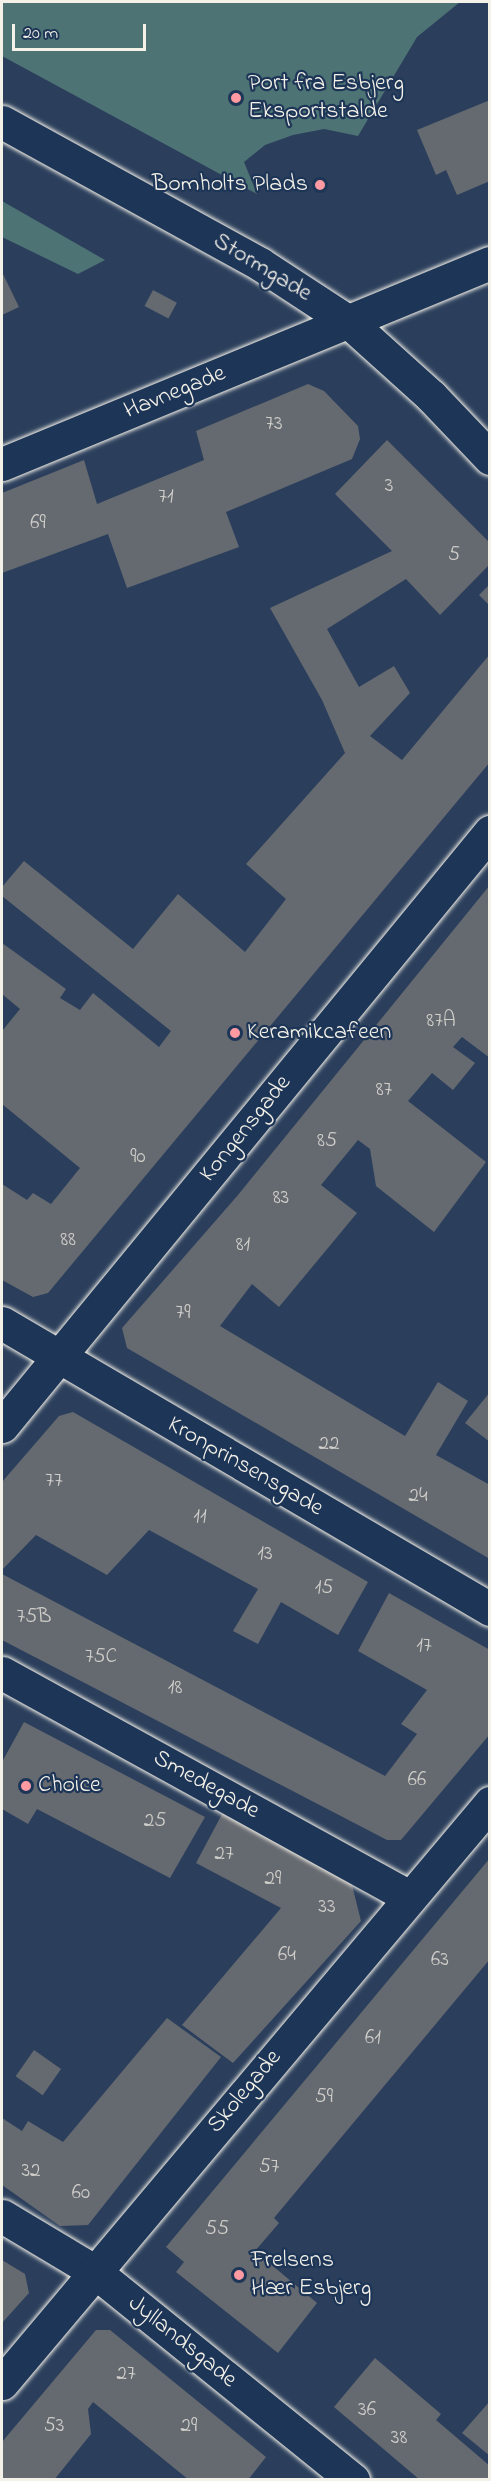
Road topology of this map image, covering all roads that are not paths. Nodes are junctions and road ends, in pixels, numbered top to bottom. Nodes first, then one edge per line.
1 (2, 122) edge
2 (489, 263) edge
3 (350, 323) junction
4 (489, 458) edge
5 (2, 464) edge
6 (489, 832) edge
7 (3, 1324) edge
8 (58, 1359) junction
9 (2, 1426) edge
10 (489, 1609) edge
11 (2, 1673) edge
12 (489, 1803) edge
13 (409, 1897) junction
14 (2, 2216) edge
15 (94, 2271) junction
16 (2, 2383) edge
17 (353, 2480) edge

1 - 3 street, Stormgade
2 - 3 street, Havnegade
3 - 4 street, Stormgade
3 - 5 street, Havnegade
6 - 8 street, Kongensgade
7 - 8 street, Kronprinsensgade
8 - 9 street, Kongensgade
8 - 10 street, Kronprinsensgade
11 - 13 street, Smedegade
12 - 13 street, Skolegade
13 - 15 street, Skolegade
14 - 15 street, Jyllandsgade
15 - 16 street, Skolegade
15 - 17 street, Jyllandsgade

